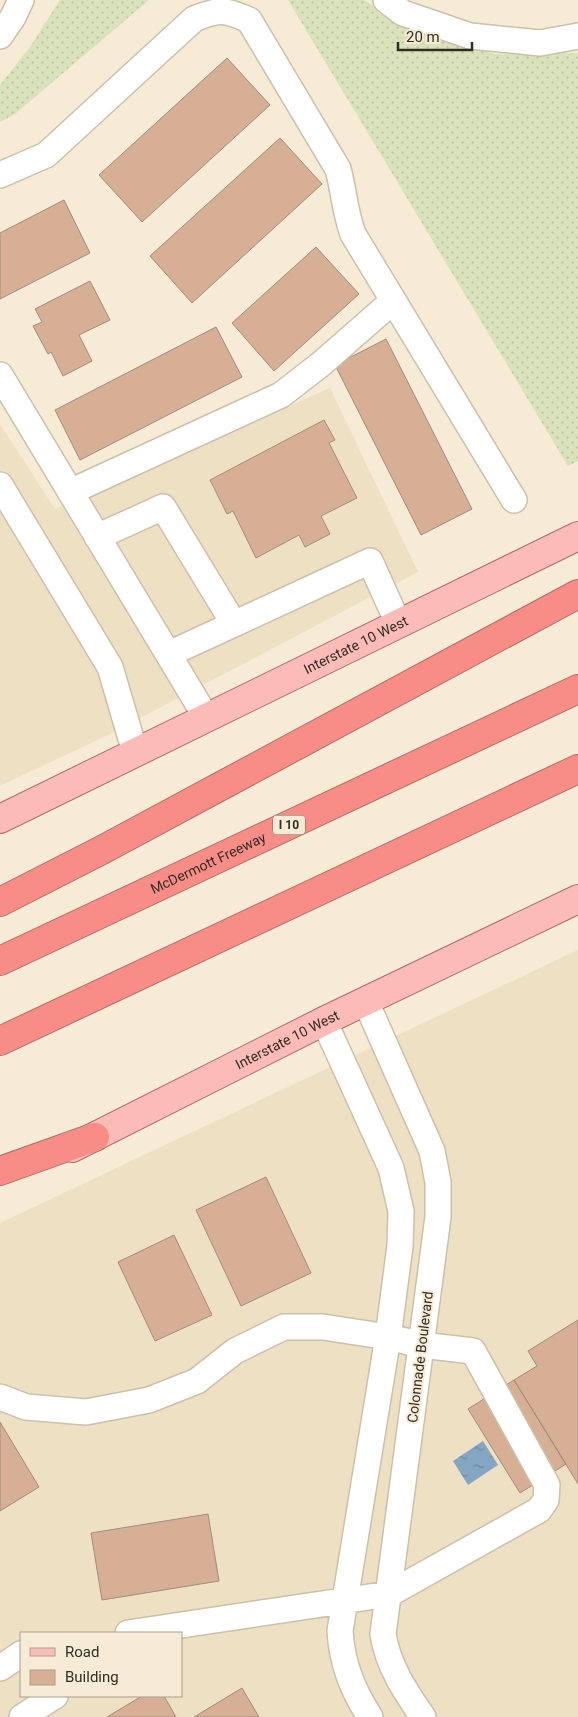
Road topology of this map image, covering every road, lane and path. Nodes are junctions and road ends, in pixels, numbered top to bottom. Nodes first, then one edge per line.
1 (21, 0) edge
2 (386, 0) edge
3 (0, 36) edge
4 (578, 36) edge
5 (0, 175) edge
6 (393, 301) junction
7 (0, 376) edge
8 (0, 485) edge
9 (70, 492) junction
10 (514, 500) dead end
11 (8, 514) edge
12 (578, 536) edge
13 (98, 537) junction
14 (578, 594) edge
15 (398, 623) junction
16 (234, 624) junction
17 (169, 654) junction
18 (578, 689) edge
19 (206, 717) junction
20 (135, 752) junction
21 (578, 769) edge
22 (0, 819) edge
23 (578, 899) edge
24 (0, 902) edge
25 (0, 961) edge
26 (366, 1002) junction
27 (324, 1021) junction
28 (0, 1041) edge
29 (95, 1137) junction
30 (0, 1171) edge
31 (0, 1184) edge
32 (388, 1337) junction
33 (422, 1345) junction
34 (0, 1397) edge
35 (389, 1594) junction
36 (345, 1599) junction
37 (134, 1632) edge
38 (20, 1655) edge
39 (0, 1668) edge
40 (53, 1697) edge
41 (22, 1717) edge
42 (370, 1717) edge
43 (422, 1717) edge

1 - 3 street
2 - 4 street
5 - 6 street
6 - 9 street
6 - 10 street
7 - 9 street
8 - 11 street
9 - 13 street
11 - 20 street
12 - 15 main road, Interstate 10 West
13 - 16 street
13 - 17 street
14 - 24 highway
15 - 16 street
15 - 19 main road, Interstate 10 West
16 - 17 street
17 - 19 street
18 - 25 highway, McDermott Freeway / I 10
19 - 20 main road, Interstate 10 West
20 - 22 main road, Interstate 10 West
21 - 28 highway
23 - 26 main road, Interstate 10 West
26 - 27 main road, Interstate 10 West
26 - 33 street, Colonnade Boulevard
27 - 29 main road, Interstate 10 West
27 - 32 street
29 - 30 highway
29 - 31 main road, Interstate 10 West
32 - 33 street
32 - 34 street
32 - 36 street
33 - 35 street, Colonnade Boulevard
33 - 35 street
35 - 36 street
35 - 43 street, Colonnade Boulevard
36 - 37 street
36 - 42 street
38 - 39 street
40 - 41 street

